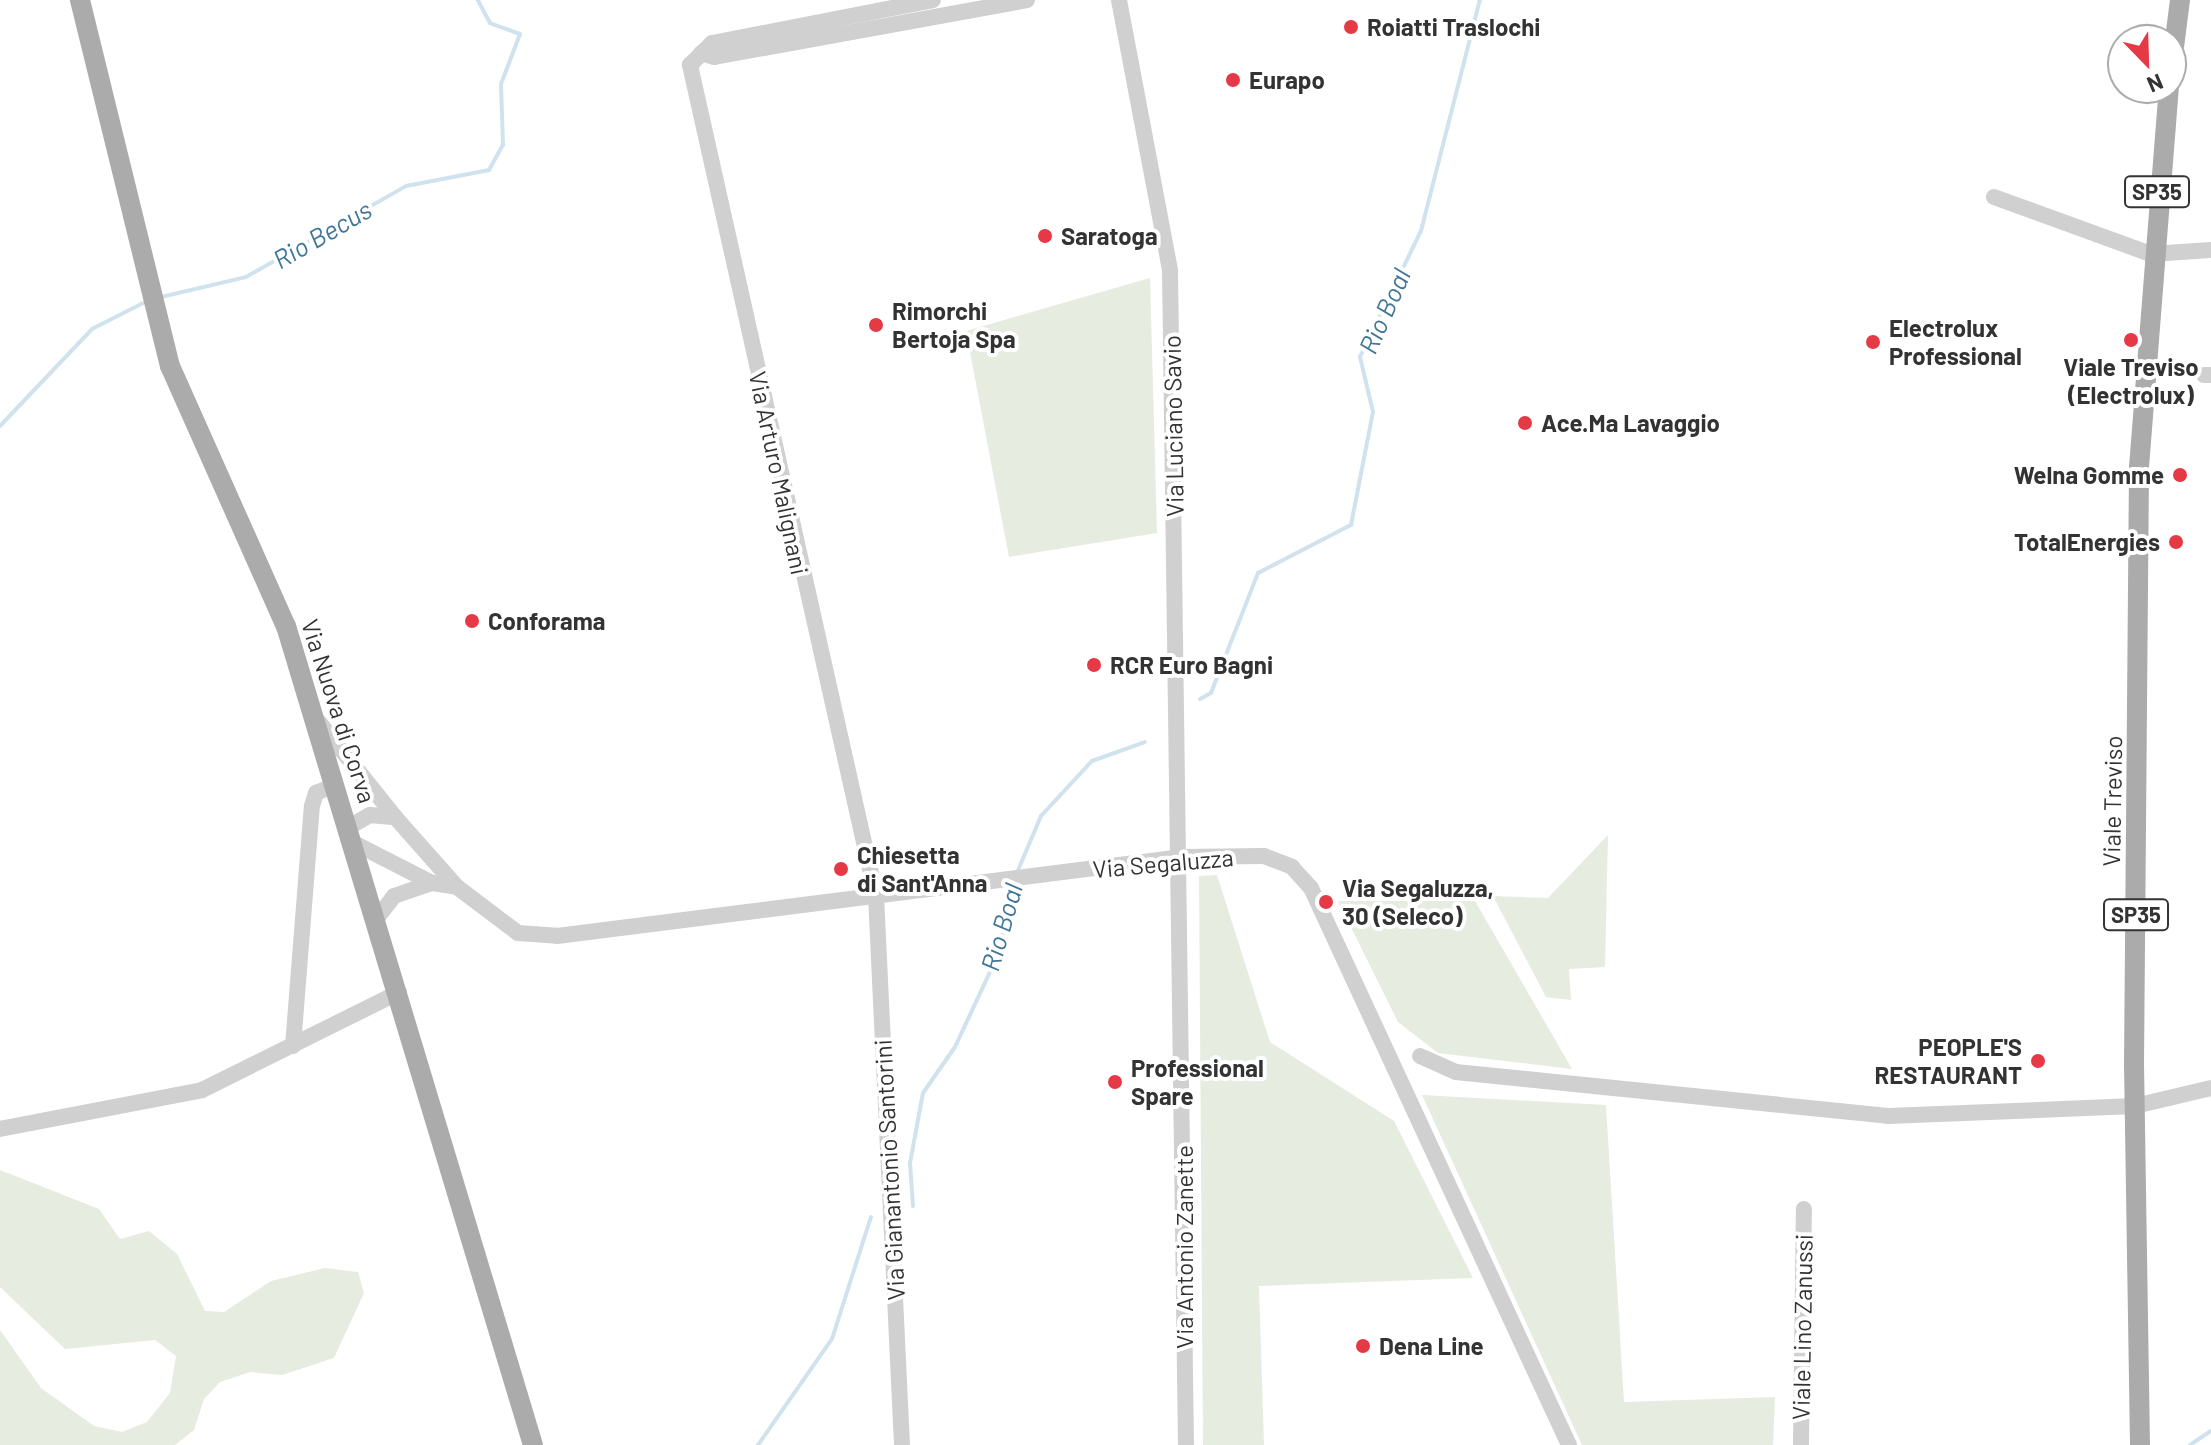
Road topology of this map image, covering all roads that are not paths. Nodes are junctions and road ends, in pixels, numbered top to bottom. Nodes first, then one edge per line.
1 (80, 0) edge
2 (933, 0) edge
3 (1027, 0) edge
4 (1119, 0) edge
5 (2180, 0) edge
6 (2177, 24) edge
7 (701, 53) junction
8 (2167, 104) edge
9 (1994, 197) dead end
10 (2211, 250) edge
11 (2151, 254) junction
12 (314, 715) junction
13 (335, 785) junction
14 (395, 817) junction
15 (352, 835) junction
16 (1182, 857) junction
17 (432, 883) junction
18 (457, 887) junction
19 (876, 896) junction
20 (377, 918) junction
21 (399, 992) junction
22 (293, 1046) junction
23 (1420, 1056) dead end
24 (2211, 1088) edge
25 (2135, 1106) junction
26 (0, 1129) edge
27 (1804, 1209) dead end
28 (533, 1445) edge
29 (902, 1445) edge
30 (1186, 1445) edge
31 (1569, 1445) edge
32 (1801, 1445) edge
33 (2140, 1445) edge

1 - 12 main road, Via Nuova di Corva
2 - 7 street
3 - 7 street
4 - 16 street, Via Luciano Savio
5 - 6 main road
7 - 19 street, Via Arturo Malignani
8 - 11 main road, Viale Treviso / SP35
9 - 11 street
10 - 11 street
11 - 25 main road, Viale Treviso / SP35
12 - 13 main road, Via Nuova di Corva
12 - 14 street, Via Segaluzza
13 - 15 main road, Via Nuova di Corva
13 - 22 street
14 - 15 street
14 - 18 street, Via Segaluzza
15 - 17 street, Via Segaluzza
15 - 20 main road, Via Nuova di Corva
16 - 19 street, Via Segaluzza
16 - 30 street, Via Antonio Zanette
16 - 31 street, Via Segaluzza
17 - 18 street, Via Segaluzza
17 - 20 street, Via Segaluzza
18 - 19 street, Via Segaluzza
19 - 29 street, Via Gianantonio Santorini
20 - 21 main road, Via Nuova di Corva
21 - 22 street
21 - 28 main road, Via Nuova di Corva
22 - 26 street
23 - 25 street
24 - 25 street
25 - 33 main road, Viale Treviso / SP35
27 - 32 street, Viale Lino Zanussi

